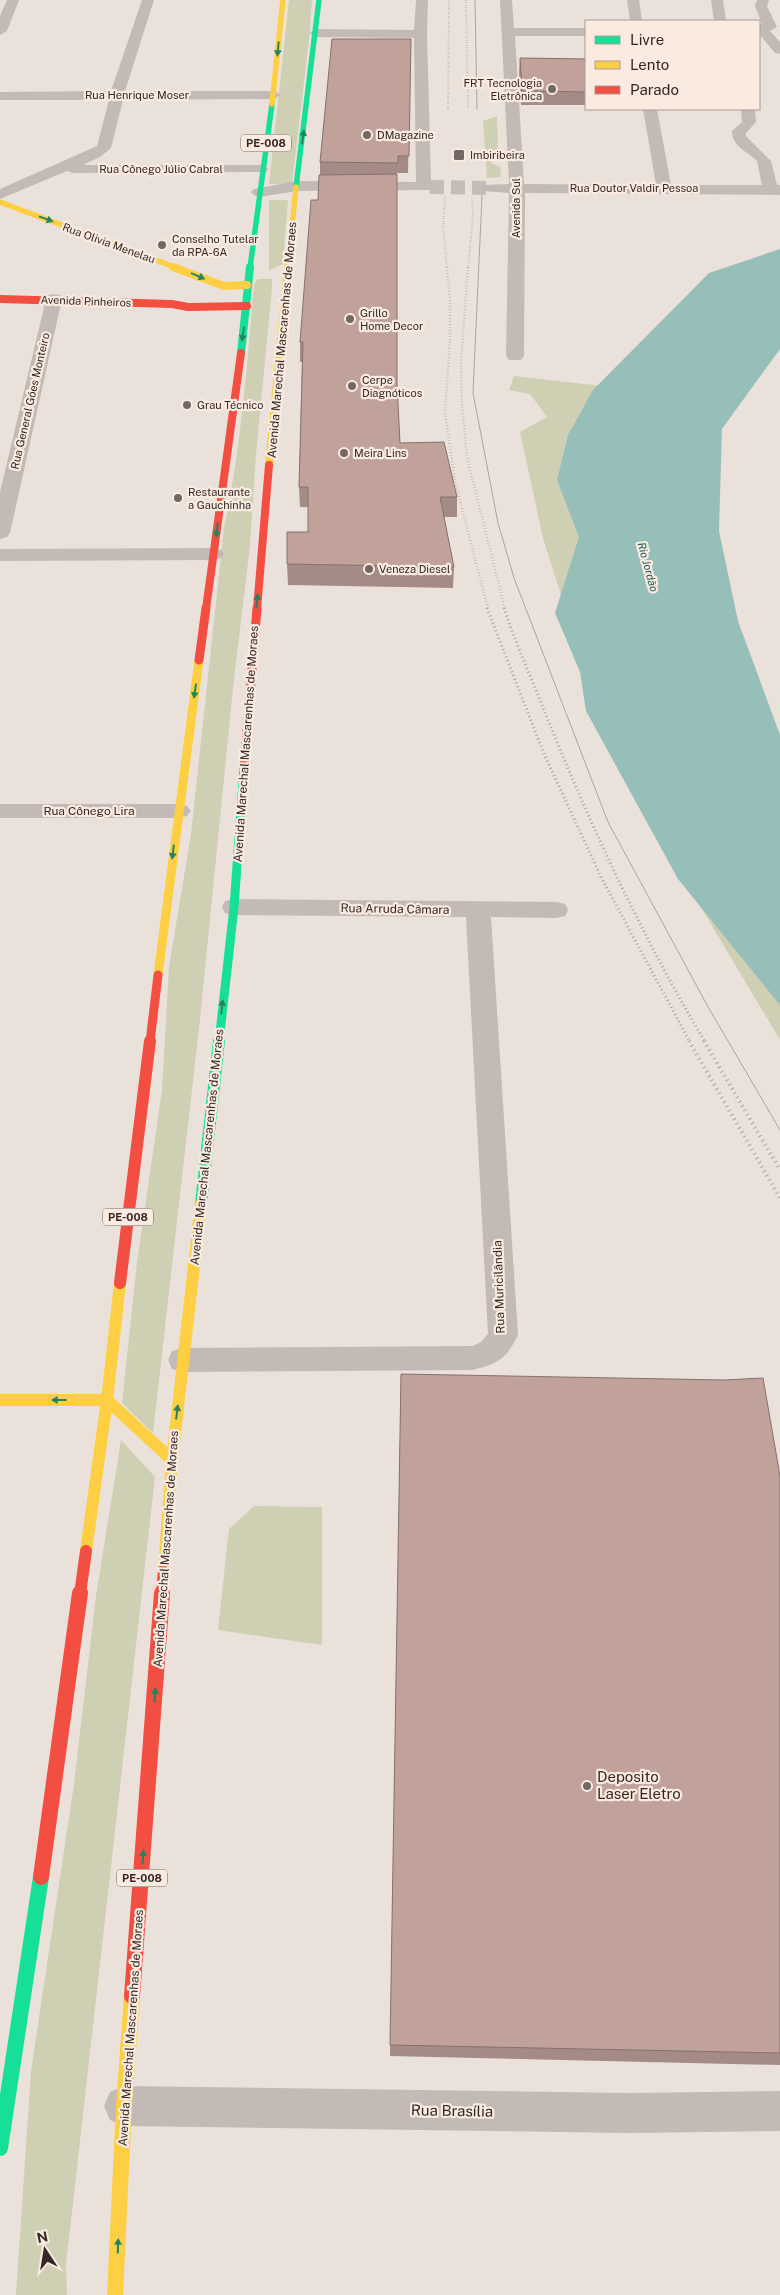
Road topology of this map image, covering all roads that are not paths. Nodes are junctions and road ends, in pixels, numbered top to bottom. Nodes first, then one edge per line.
1 (13, 0) edge
2 (148, 0) edge
3 (283, 0) edge
4 (319, 0) edge
5 (422, 0) edge
6 (506, 0) edge
7 (633, 0) edge
8 (717, 0) edge
9 (763, 0) edge
10 (636, 20) edge
11 (720, 20) edge
12 (768, 27) edge
13 (0, 30) edge
14 (316, 32) junction
15 (506, 32) junction
16 (585, 32) edge
17 (420, 34) junction
18 (780, 50) edge
19 (117, 95) junction
20 (274, 95) junction
21 (0, 96) edge
22 (650, 110) edge
23 (748, 110) edge
24 (62, 168) junction
25 (261, 169) junction
26 (297, 186) junction
27 (488, 188) tunnel mouth
28 (517, 188) junction
29 (664, 188) junction
30 (775, 190) edge
31 (259, 192) junction
32 (0, 194) edge
33 (0, 202) edge
34 (289, 266) junction
35 (275, 272) dead end
36 (261, 279) dead end
37 (224, 286) junction
38 (247, 286) junction
39 (0, 299) edge
40 (54, 299) junction
41 (172, 304) junction
42 (247, 306) junction
43 (515, 356) dead end
44 (0, 533) edge
45 (214, 554) junction
46 (0, 555) edge
47 (0, 811) edge
48 (179, 811) junction
49 (234, 907) junction
50 (478, 910) junction
51 (556, 910) dead end
52 (184, 1360) junction
53 (0, 1400) edge
54 (107, 1400) junction
55 (172, 1460) junction
56 (124, 2106) junction
57 (780, 2111) edge
58 (0, 2148) edge
59 (115, 2295) edge

1 - 13 street
2 - 19 street
3 -> 20 main road, PE-008
4 - 14 main road, Avenida Marechal Mascarenhas de Moraes / PE-008
5 - 17 street
6 - 15 street, Avenida Sul
7 - 10 street
8 - 11 street
9 - 12 street
12 - 18 street
14 - 17 street
26 -> 14 main road, Avenida Marechal Mascarenhas de Moraes / PE-008
15 - 16 street
15 - 28 street, Avenida Sul
17 - 26 street
19 - 20 street, Rua Henrique Moser
19 - 21 street, Rua Henrique Moser
19 - 24 street
20 - 25 main road, PE-008
22 - 29 street
23 - 30 street
24 - 25 street, Rua Cônego Júlio Cabral
24 - 32 street
25 - 31 main road, PE-008
26 - 31 street
26 - 34 main road, Avenida Marechal Mascarenhas de Moraes / PE-008
27 - 28 street, Rua Doutor Valdir Pessoa
28 - 29 street, Rua Doutor Valdir Pessoa
28 - 43 street, Avenida Sul
29 - 30 street, Rua Doutor Valdir Pessoa
31 - 38 main road, PE-008
33 -> 37 main road, Rua Olivia Menelau
34 - 35 main road
49 -> 34 main road, Avenida Marechal Mascarenhas de Moraes / PE-008
36 - 38 main road
37 - 38 main road, Rua Olivia Menelau
37 - 41 main road, Avenida Pinheiros
38 - 42 main road, PE-008
39 - 40 main road, Avenida Pinheiros
40 - 41 main road, Avenida Pinheiros
40 - 44 street, Rua General Góes Monteiro
41 - 42 main road, Avenida Pinheiros
42 -> 45 main road, PE-008
45 - 46 street
45 -> 48 main road, PE-008
47 - 48 street, Rua Cônego Lira
48 -> 54 main road, PE-008
49 - 50 street, Rua Arruda Câmara
52 -> 49 main road, Avenida Marechal Mascarenhas de Moraes / PE-008
50 - 51 street, Rua Arruda Câmara
50 - 52 street, Rua Muricilândia
55 -> 52 main road, Avenida Marechal Mascarenhas de Moraes / PE-008
54 -> 53 main road
54 - 55 main road
54 - 58 main road, PE-008
56 -> 55 main road, Avenida Marechal Mascarenhas de Moraes / PE-008
56 - 57 street, Rua Brasília
59 -> 56 main road, Avenida Marechal Mascarenhas de Moraes / PE-008

